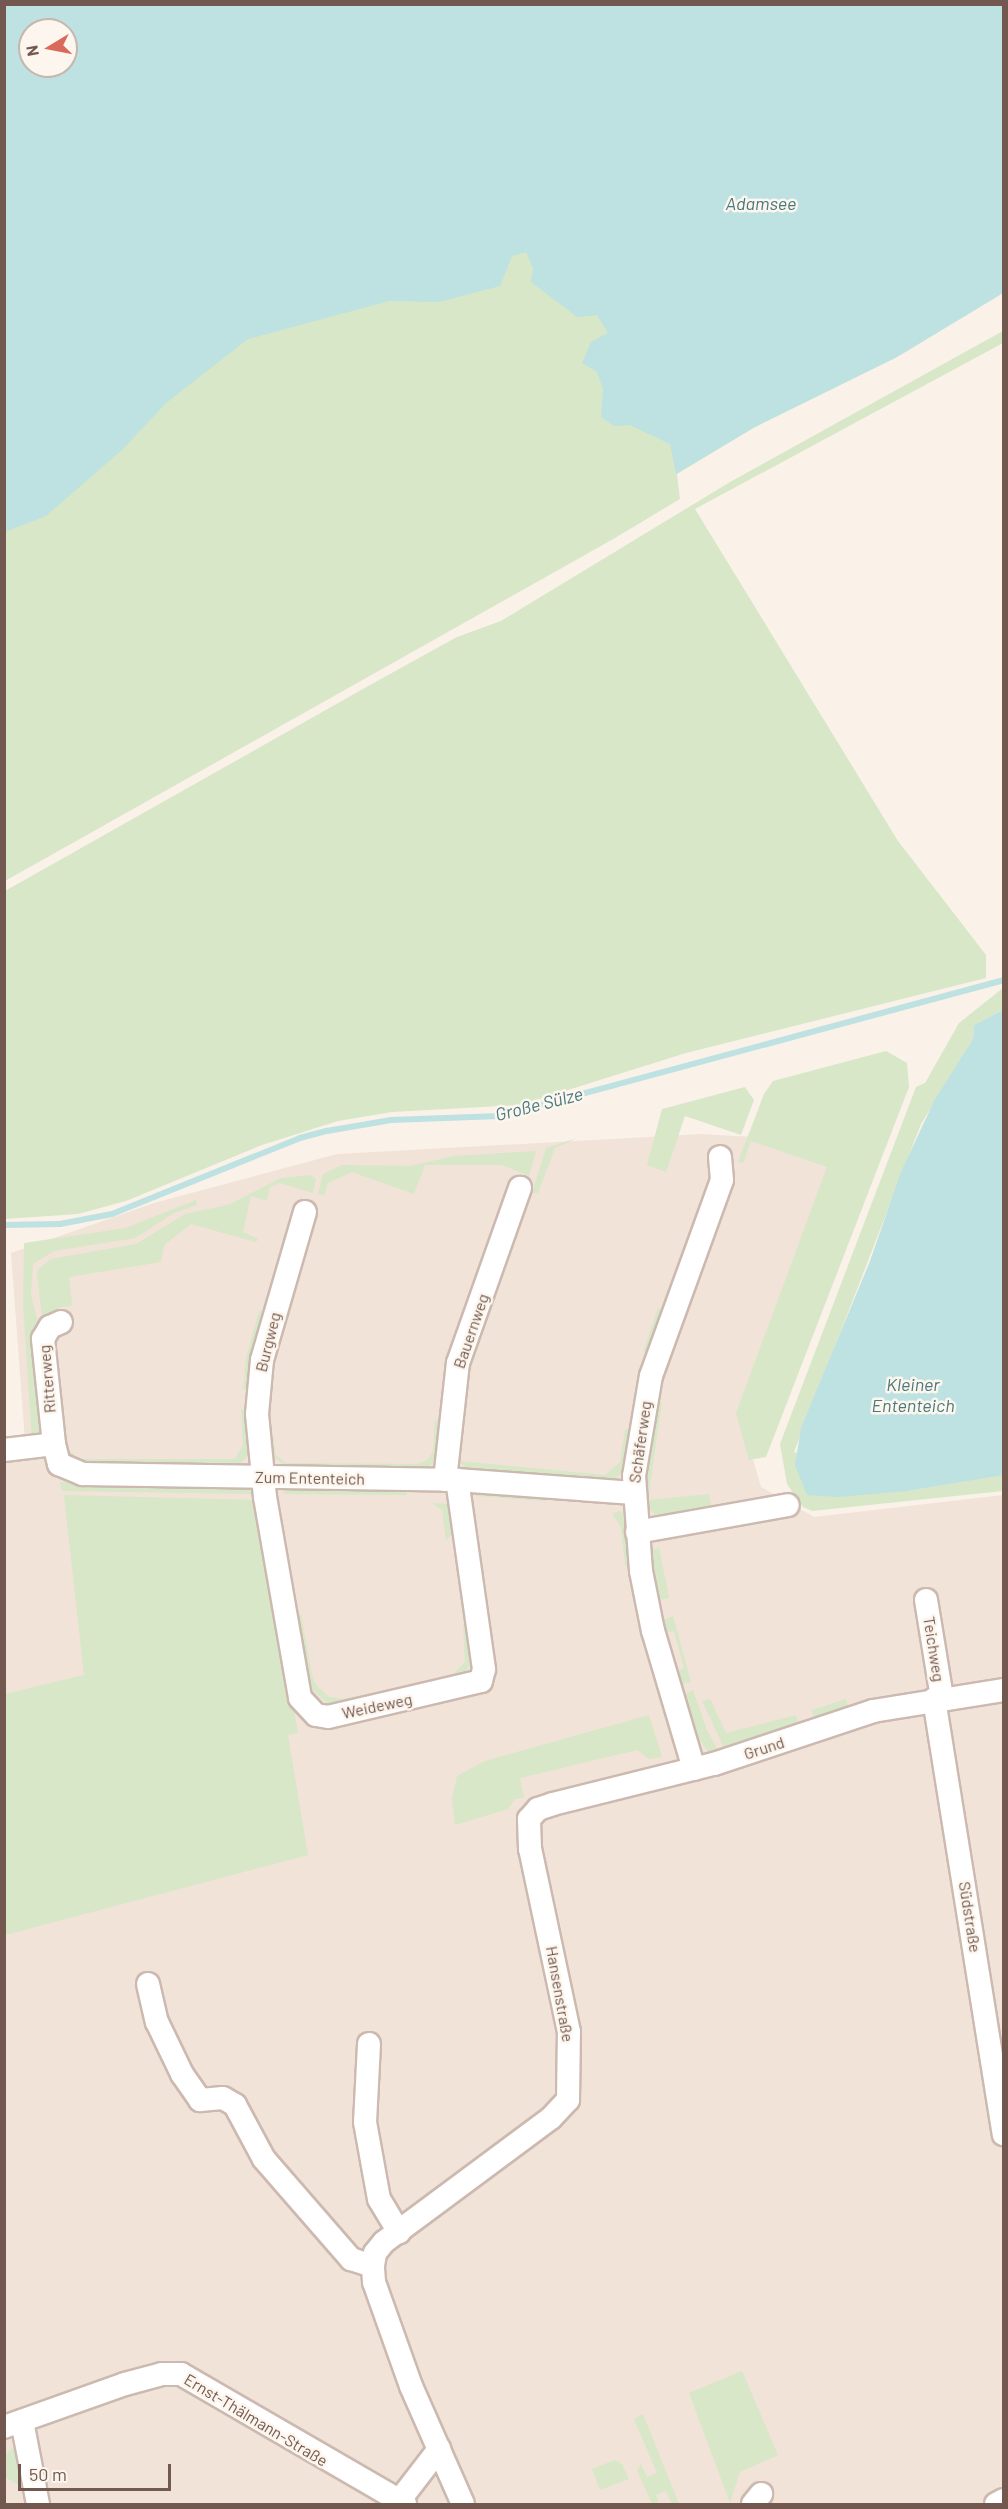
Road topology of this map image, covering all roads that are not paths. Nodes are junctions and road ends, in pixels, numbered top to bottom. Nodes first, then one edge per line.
1 (720, 1156) dead end
2 (520, 1188) dead end
3 (305, 1212) dead end
4 (61, 1322) dead end
5 (54, 1444) junction
6 (4, 1450) edge
7 (263, 1477) junction
8 (451, 1480) junction
9 (633, 1493) junction
10 (788, 1505) dead end
11 (637, 1532) junction
12 (926, 1600) dead end
13 (1004, 1690) edge
14 (938, 1699) junction
15 (694, 1769) junction
16 (530, 1819) joint
17 (148, 1984) dead end
18 (369, 2044) dead end
19 (1004, 2134) edge
20 (399, 2232) junction
21 (372, 2266) junction
22 (13, 2424) edge
23 (439, 2449) junction
24 (1004, 2500) edge
25 (402, 2503) edge
26 (38, 2505) edge
27 (463, 2505) edge
28 (996, 2505) edge

1 - 9 street, Schäferweg
2 - 8 street, Bauernweg
3 - 7 street, Burgweg
4 - 5 street, Ritterweg
5 - 6 street
5 - 7 street, Zum Ententeich
7 - 8 street, Zum Ententeich
7 - 8 street, Weideweg
8 - 9 street, Zum Ententeich
9 - 11 street, Schäferweg
10 - 11 street
11 - 15 street, Schäferweg
12 - 14 street, Teichweg
13 - 14 street, Grund
14 - 15 street, Grund
14 - 19 street, Südstraße
15 - 16 street, Grund
16 - 20 street, Hansenstraße
17 - 21 street
18 - 20 street
20 - 21 street, Hansenstraße
21 - 23 street
22 - 25 street, Ernst-Thälmann-Straße
22 - 26 street
23 - 25 street, Ernst-Thälmann-Straße
23 - 27 street
24 - 28 street

